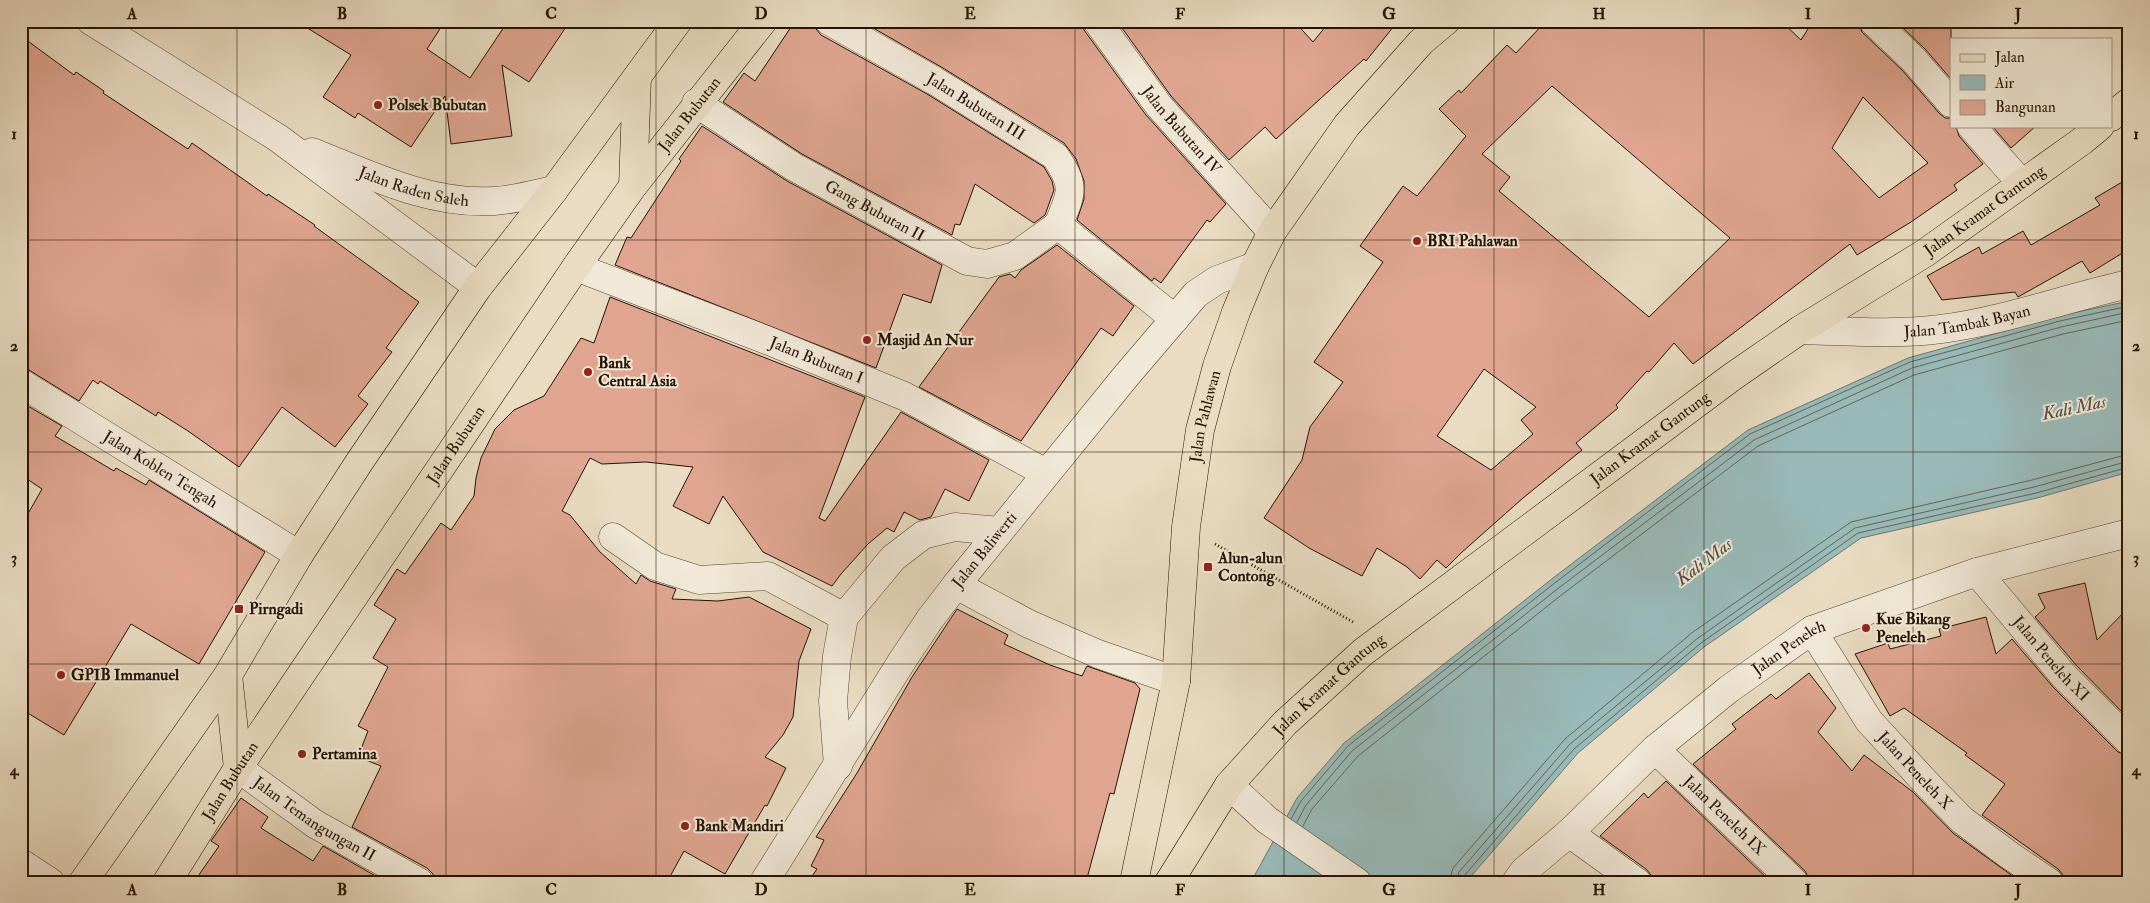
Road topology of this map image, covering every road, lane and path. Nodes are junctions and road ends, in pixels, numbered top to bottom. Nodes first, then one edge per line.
1 (91, 21) edge
2 (678, 21) edge
3 (763, 21) edge
4 (830, 21) edge
5 (1097, 21) edge
6 (1446, 21) edge
7 (1874, 21) edge
8 (637, 76) junction
9 (1950, 102) edge
10 (2129, 102) edge
11 (696, 103) junction
12 (2112, 116) edge
13 (1973, 128) edge
14 (2097, 128) edge
15 (278, 138) junction
16 (2022, 184) junction
17 (633, 186) junction
18 (554, 190) junction
19 (1058, 225) junction
20 (1272, 232) junction
21 (1255, 266) junction
22 (576, 267) junction
23 (2129, 284) edge
24 (478, 287) junction
25 (1175, 318) junction
26 (1800, 330) junction
27 (21, 383) edge
28 (1046, 473) junction
29 (1186, 527) junction
30 (1000, 531) junction
31 (2129, 533) edge
32 (613, 537) dead end
33 (299, 555) junction
34 (1977, 572) junction
35 (956, 585) junction
36 (844, 617) junction
37 (1812, 630) junction
38 (1380, 638) junction
39 (228, 675) junction
40 (1176, 681) junction
41 (2129, 741) edge
42 (1655, 749) junction
43 (838, 766) junction
44 (238, 768) junction
45 (1229, 785) junction
46 (1569, 833) junction
47 (21, 863) edge
48 (50, 882) edge
49 (83, 882) edge
50 (167, 882) edge
51 (419, 882) edge
52 (764, 882) edge
53 (1134, 882) edge
54 (1169, 882) edge
55 (1357, 882) edge
56 (1516, 882) edge
57 (1637, 882) edge
58 (1794, 882) edge
59 (2049, 882) edge

1 - 15 street, Jalan Raden Saleh
2 - 8 main road
3 - 11 main road, Jalan Bubutan
4 - 19 street, Jalan Bubutan III
5 - 20 street, Jalan Bubutan IV
6 - 20 main road, Jalan Pahlawan
7 - 9 street
8 - 17 main road
8 - 18 main road
10 - 12 main road
11 - 17 main road, Jalan Bubutan
11 - 19 street, Gang Bubutan II
13 - 16 street
14 - 16 main road, Jalan Kramat Gantung
15 - 18 street, Jalan Raden Saleh
15 - 24 street, Jalan Raden Saleh
16 - 26 main road, Jalan Kramat Gantung
17 - 22 main road, Jalan Bubutan
18 - 24 main road
19 - 25 street
20 - 21 main road, Jalan Pahlawan
21 - 25 street, Jalan Baliwerti
21 - 29 main road, Jalan Pahlawan
22 - 28 street, Jalan Bubutan I
22 - 44 main road, Jalan Bubutan
23 - 26 street, Jalan Tambak Bayan
24 - 33 main road
25 - 28 street, Jalan Baliwerti
26 - 38 main road, Jalan Kramat Gantung
27 - 33 street, Jalan Koblen Tengah
28 - 30 street, Jalan Baliwerti
29 - 38 path
29 - 40 main road, Jalan Pahlawan
30 - 35 street, Jalan Baliwerti
30 - 36 street
31 - 34 street, Jalan Peneleh
32 - 36 street
33 - 39 main road
34 - 37 street, Jalan Peneleh
34 - 41 street, Jalan Peneleh XI
35 - 40 street
35 - 43 street, Jalan Baliwerti
36 - 43 street
37 - 42 street, Jalan Peneleh
37 - 59 street, Jalan Peneleh X
38 - 45 main road, Jalan Kramat Gantung
39 - 44 main road
39 - 49 main road
40 - 53 main road, Jalan Pahlawan
42 - 46 street, Jalan Peneleh
42 - 58 street, Jalan Peneleh IX
43 - 52 street, Jalan Baliwerti
44 - 50 main road, Jalan Bubutan
44 - 51 street, Jalan Temangungan II
45 - 54 main road, Jalan Kramat Gantung
45 - 55 street
46 - 56 street, Jalan Peneleh
46 - 57 street
47 - 48 street

